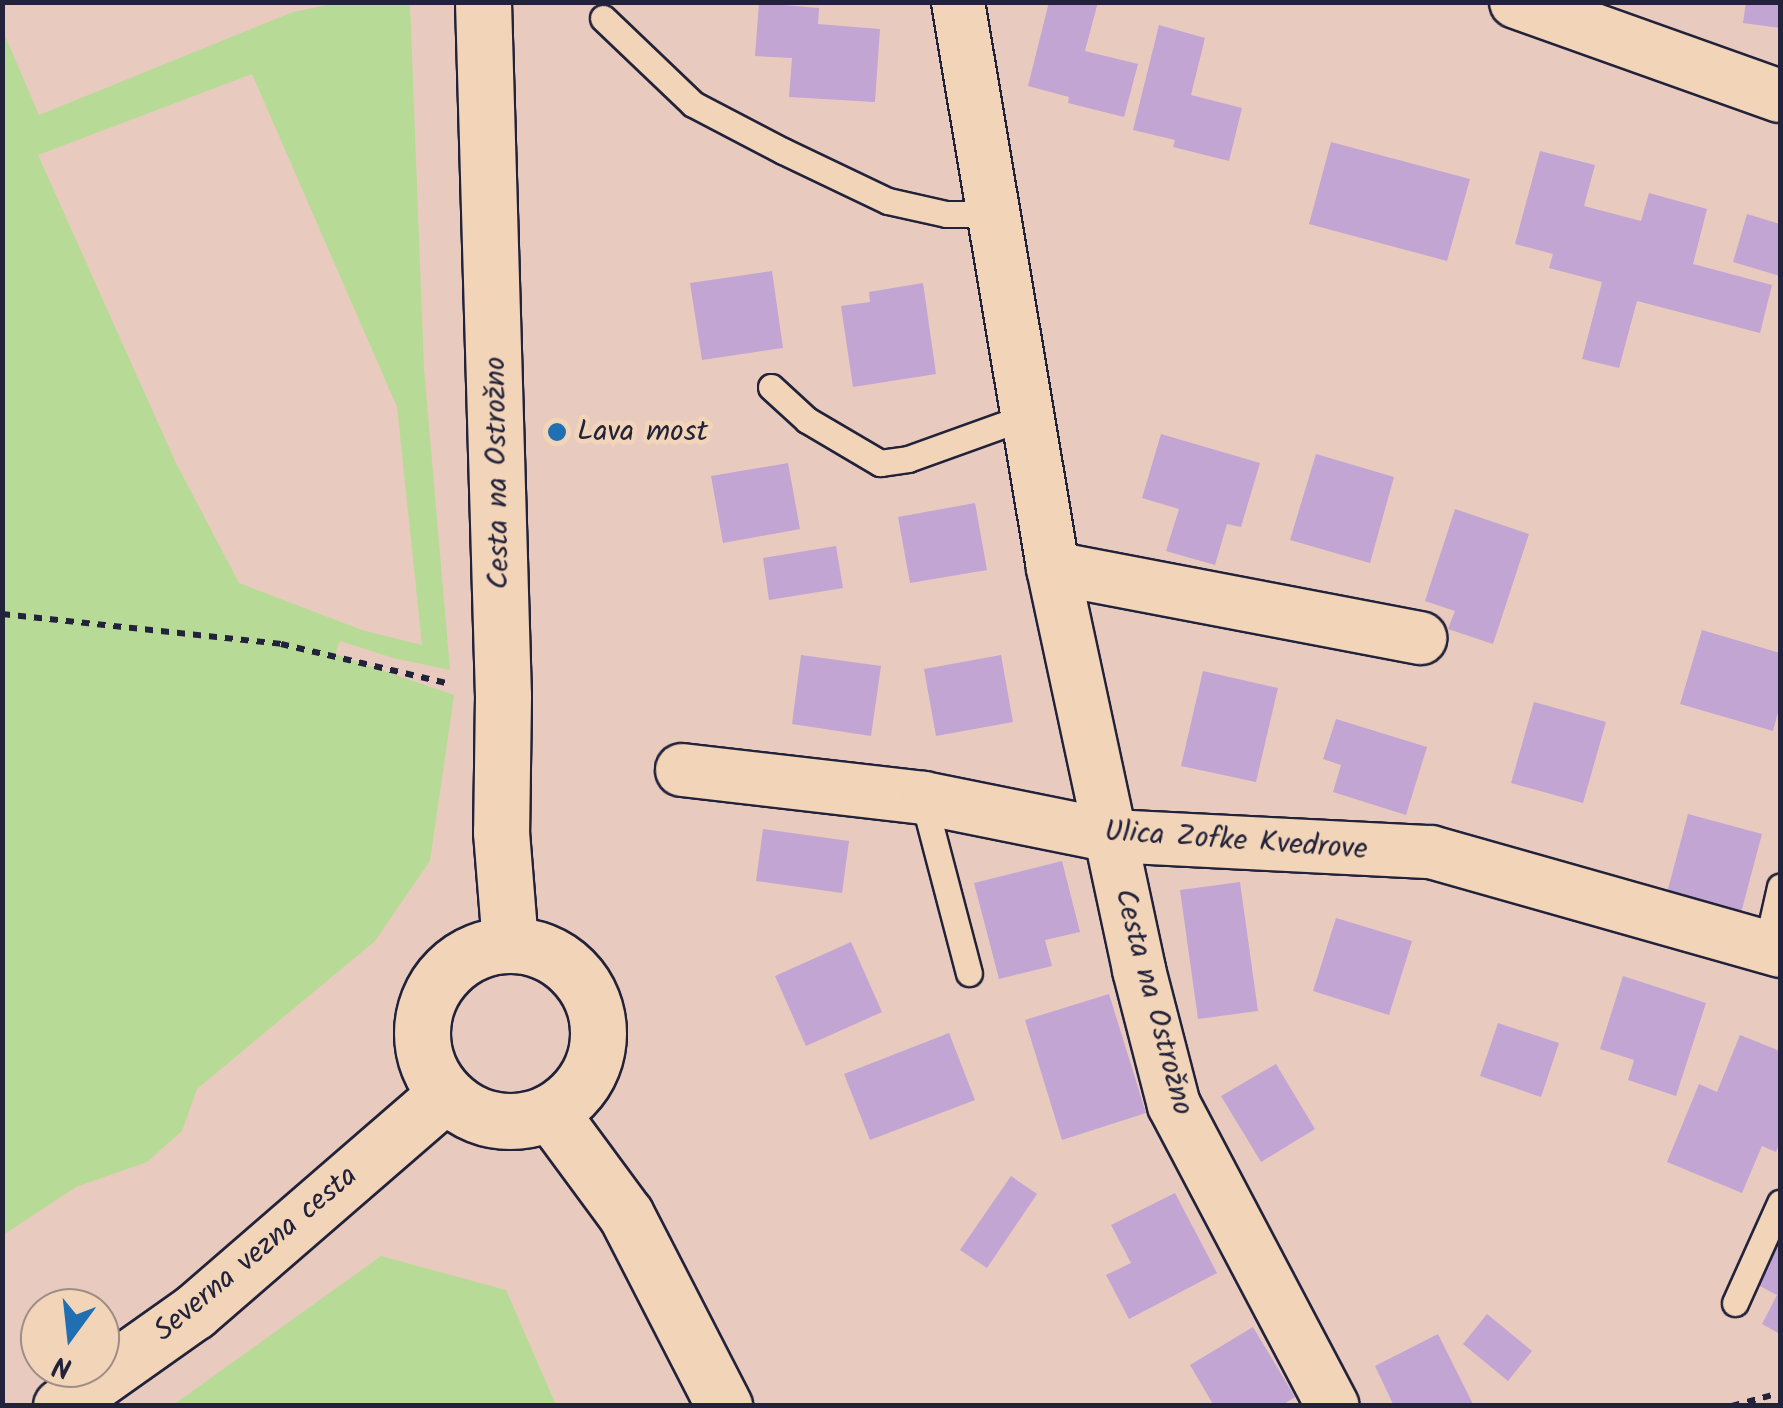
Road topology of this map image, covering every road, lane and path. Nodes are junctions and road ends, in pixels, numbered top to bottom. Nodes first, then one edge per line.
1 (484, 2) edge
2 (958, 2) edge
3 (1516, 2) edge
4 (604, 18) dead end
5 (1780, 96) edge
6 (995, 214) junction
7 (771, 387) dead end
8 (1030, 415) junction
9 (1054, 568) junction
10 (2, 614) edge
11 (1420, 638) dead end
12 (503, 696) junction
13 (682, 770) dead end
14 (924, 798) junction
15 (1112, 836) junction
16 (1780, 887) edge
17 (510, 944) junction
18 (1773, 950) edge
19 (969, 973) dead end
20 (446, 1094) junction
21 (550, 1112) junction
22 (1780, 1204) edge
23 (1735, 1303) dead end
24 (1780, 1394) edge
25 (61, 1406) edge
26 (724, 1406) edge
27 (1333, 1406) edge
28 (1732, 1406) edge

1 - 12 street, Cesta na Ostrožno
2 - 6 street, Cesta na Ostrožno
3 - 5 street
4 - 6 lane
6 - 8 street, Cesta na Ostrožno
7 - 8 lane
8 - 9 street, Cesta na Ostrožno
9 - 11 street
9 - 15 street, Cesta na Ostrožno
10 - 12 path
12 - 17 street, Cesta na Ostrožno
13 - 14 street, Ulica Zofke Kvedrove
14 - 15 street, Ulica Zofke Kvedrove
14 - 19 lane
15 - 18 street, Ulica Zofke Kvedrove
15 - 27 street, Cesta na Ostrožno
16 - 18 lane
17 - 20 street
17 - 21 street
20 - 21 street
20 - 25 street, Severna vezna cesta
21 - 26 street
22 - 23 lane
24 - 28 path

